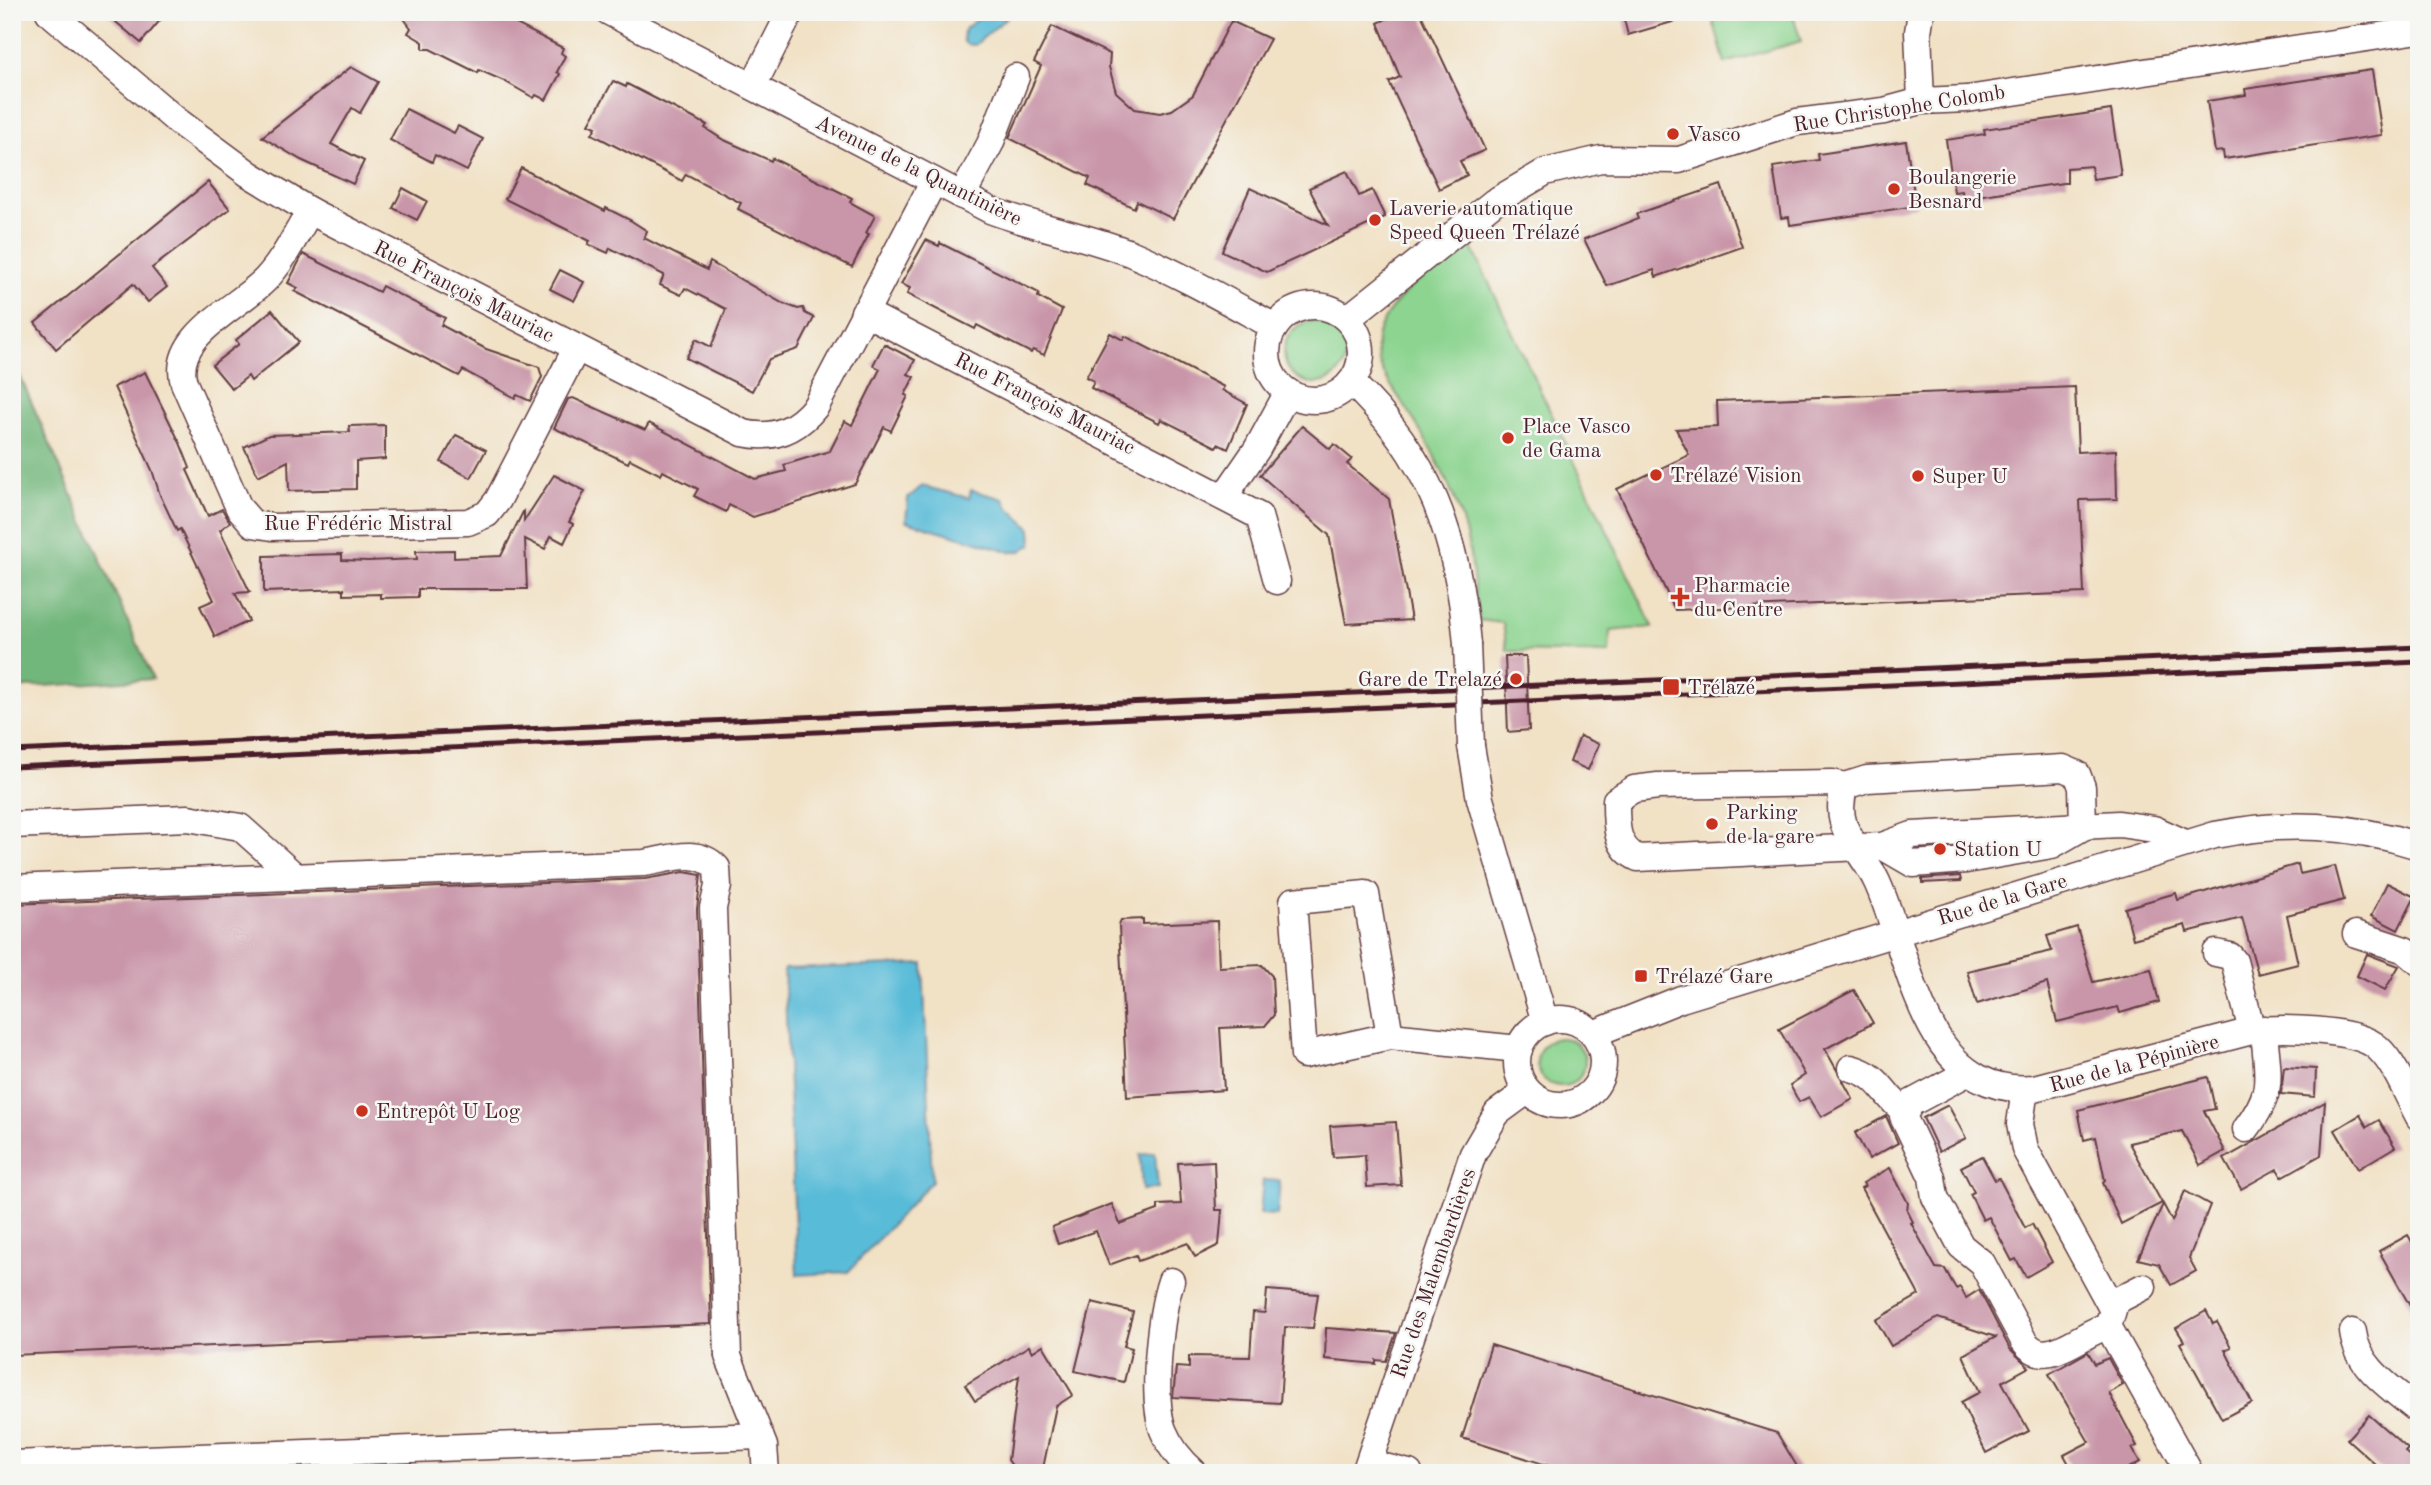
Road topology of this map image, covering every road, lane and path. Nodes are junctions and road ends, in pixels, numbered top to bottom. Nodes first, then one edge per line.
1 (49, 12) edge
2 (609, 12) edge
3 (1921, 12) edge
4 (789, 15) dead end
5 (2419, 30) edge
6 (1016, 77) dead end
7 (753, 86) junction
8 (1921, 101) junction
9 (934, 181) junction
10 (961, 195) junction
11 (310, 211) junction
12 (864, 312) junction
13 (1347, 318) junction
14 (1275, 327) junction
15 (576, 349) junction
16 (1351, 382) junction
17 (1288, 393) junction
18 (1224, 496) junction
19 (1277, 581) dead end
20 (1845, 786) junction
21 (12, 825) edge
22 (2083, 827) junction
23 (2185, 843) junction
24 (2419, 846) edge
25 (1855, 847) junction
26 (296, 877) junction
27 (12, 888) edge
28 (1894, 933) junction
29 (2356, 934) dead end
30 (2216, 953) dead end
31 (2419, 961) edge
32 (1545, 1022) junction
33 (2258, 1030) junction
34 (1593, 1034) junction
35 (1390, 1036) junction
36 (1519, 1049) junction
37 (1851, 1068) dead end
38 (1969, 1073) junction
39 (2410, 1079) edge
40 (2025, 1089) junction
41 (1527, 1091) junction
42 (1904, 1111) junction
43 (2419, 1117) edge
44 (2246, 1129) dead end
45 (1171, 1281) dead end
46 (2143, 1287) dead end
47 (2109, 1315) junction
48 (2353, 1332) dead end
49 (2419, 1411) edge
50 (760, 1436) junction
51 (285, 1463) edge
52 (12, 1464) edge
53 (1367, 1468) edge
54 (766, 1473) edge
55 (1195, 1473) edge
56 (1409, 1473) edge
57 (2190, 1473) edge

1 - 11 street, Rue François Mauriac
2 - 7 street, Avenue de la Quantinière
3 - 8 street
4 - 7 street
5 - 8 street, Rue Christophe Colomb
6 - 10 street
7 - 9 street, Avenue de la Quantinière
8 - 13 street, Rue Christophe Colomb
9 - 10 street, Avenue de la Quantinière
9 - 12 street, Rue François Mauriac
10 - 14 street, Avenue de la Quantinière
11 - 15 street, Rue François Mauriac
11 - 15 street, Rue Frédéric Mistral
12 - 15 street, Rue François Mauriac
12 - 18 street, Rue François Mauriac
13 - 14 street
13 - 16 street
14 - 17 street
16 - 17 street
16 - 32 street, bridge
17 - 18 street
18 - 19 street, Rue François Mauriac
20 - 22 street
20 - 25 street, Rue de la Pépinière
20 - 25 street
21 - 26 street
22 - 23 street
22 - 25 street
23 - 24 street, Rue de la Gare
23 - 28 street, Rue de la Gare
25 - 28 street, Rue de la Pépinière
26 - 27 street
26 - 50 street
28 - 34 street, Rue de la Gare
28 - 38 street, Rue de la Pépinière
29 - 31 street
30 - 33 street
32 - 34 street
32 - 36 street
33 - 39 street, Rue de la Pépinière
33 - 40 street, Rue de la Pépinière
33 - 44 street
34 - 41 street
35 - 35 street
35 - 36 street
36 - 41 street
37 - 42 street
38 - 40 street, Rue de la Pépinière
38 - 42 street
39 - 43 street, Rue de la Pépinière
40 - 47 street
41 - 53 street, Rue des Malembardières
42 - 47 street
45 - 55 street
46 - 47 street
47 - 57 street
48 - 49 street
50 - 51 street
50 - 54 street
51 - 52 street
53 - 56 street

